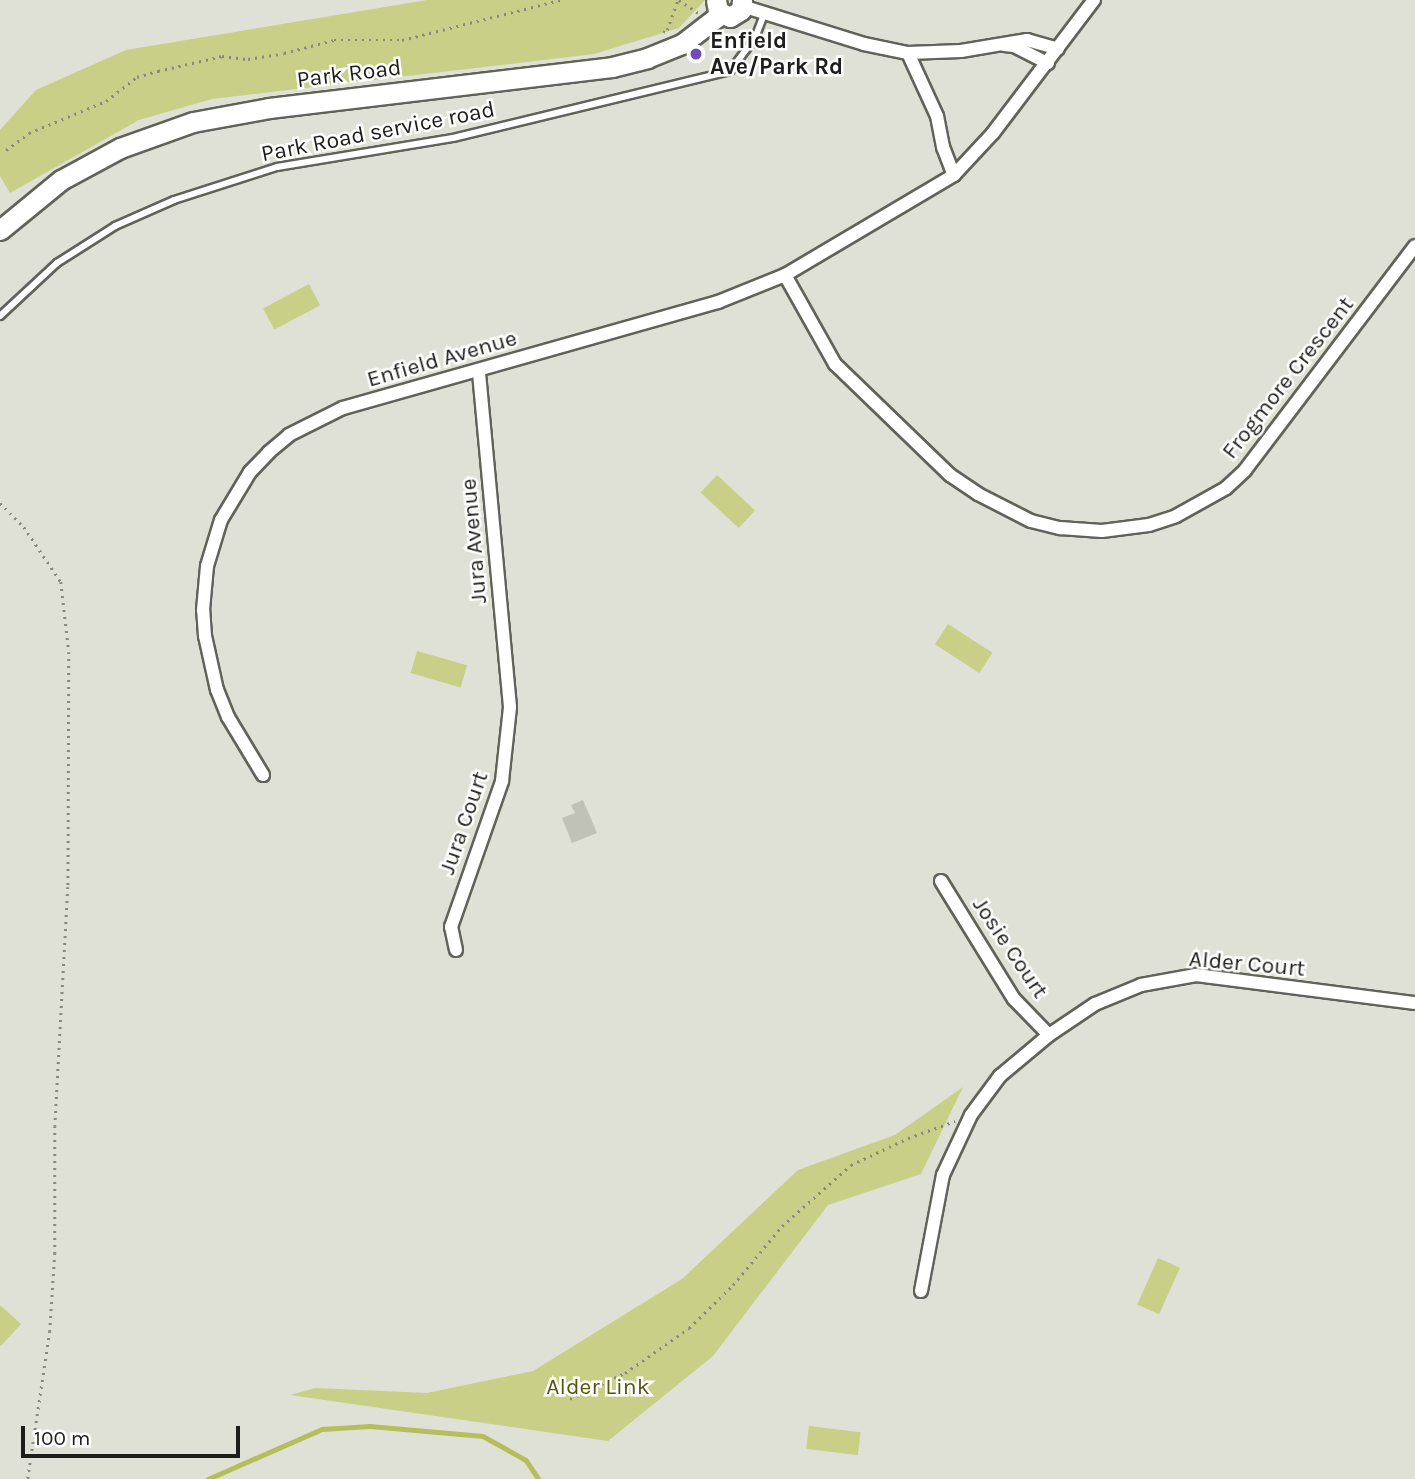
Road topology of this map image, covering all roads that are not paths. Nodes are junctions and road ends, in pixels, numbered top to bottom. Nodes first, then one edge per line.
1 (1094, 0) edge
2 (742, 3) edge
3 (718, 7) edge
4 (764, 14) junction
5 (1000, 44) junction
6 (1058, 49) junction
7 (908, 53) junction
8 (1048, 63) junction
9 (954, 175) junction
10 (0, 230) edge
11 (1415, 246) edge
12 (785, 275) junction
13 (0, 316) edge
14 (479, 370) junction
15 (510, 707) joint
16 (263, 775) dead end
17 (941, 881) dead end
18 (456, 950) dead end
19 (1415, 1003) edge
20 (1049, 1035) junction
21 (921, 1291) dead end

1 - 6 street, Enfield Avenue
2 - 3 street, Park Road
2 - 4 street
3 - 10 street, Park Road
4 - 7 street
4 - 13 lane, Park Road service road
5 - 6 street
5 - 7 street
5 - 8 street
6 - 8 street, Enfield Avenue
7 - 9 street
8 - 9 street, Enfield Avenue
9 - 12 street, Enfield Avenue
11 - 12 street, Frogmore Crescent
12 - 14 street, Enfield Avenue
14 - 15 street, Jura Avenue
14 - 16 street, Enfield Avenue
15 - 18 street, Jura Court
17 - 20 street, Josie Court
19 - 20 street, Alder Court
20 - 21 street, Alder Court

